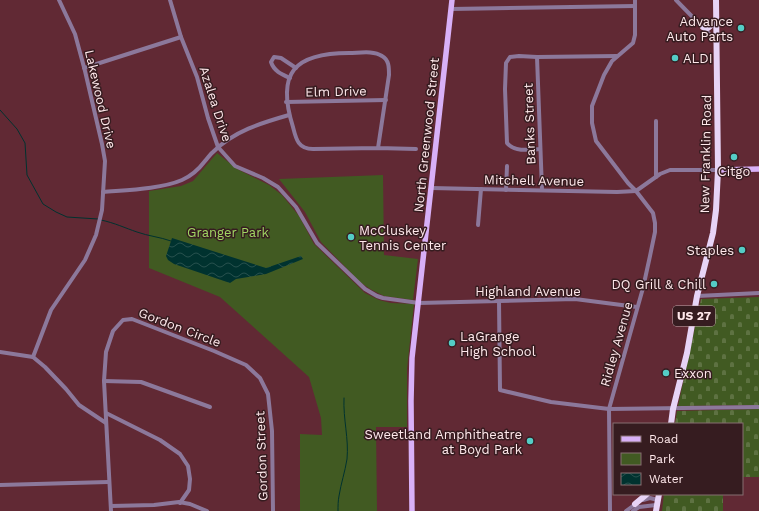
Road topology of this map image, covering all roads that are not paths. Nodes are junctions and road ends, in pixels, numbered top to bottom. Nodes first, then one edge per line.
1 (59, 0) edge
2 (170, 0) edge
3 (452, 0) edge
4 (635, 0) edge
5 (676, 0) edge
6 (716, 0) edge
7 (635, 6) junction
8 (451, 9) junction
9 (716, 21) junction
10 (703, 27) junction
11 (181, 37) junction
12 (716, 41) junction
13 (617, 56) junction
14 (537, 57) junction
15 (84, 68) junction
16 (296, 68) junction
17 (290, 78) junction
18 (386, 100) junction
19 (286, 102) junction
20 (289, 115) junction
21 (656, 121) dead end
22 (218, 147) junction
23 (378, 148) junction
24 (540, 149) junction
25 (416, 150) dead end
26 (507, 166) dead end
27 (759, 169) edge
28 (718, 170) junction
29 (656, 177) junction
30 (431, 188) junction
31 (481, 189) junction
32 (506, 190) junction
33 (542, 190) junction
34 (636, 190) junction
35 (103, 192) junction
36 (478, 226) dead end
37 (759, 293) edge
38 (697, 296) junction
39 (499, 301) junction
40 (419, 303) junction
41 (637, 307) junction
42 (0, 352) edge
43 (33, 357) junction
44 (260, 378) joint
45 (104, 381) junction
46 (210, 407) dead end
47 (759, 407) edge
48 (609, 408) junction
49 (673, 409) junction
50 (106, 413) junction
51 (671, 423) edge
52 (106, 424) junction
53 (108, 482) junction
54 (0, 485) edge
55 (646, 495) edge
56 (180, 503) junction
57 (657, 503) edge
58 (635, 504) junction
59 (111, 509) edge
60 (207, 511) edge
61 (273, 511) edge
62 (412, 511) edge
63 (610, 511) edge
64 (626, 511) edge
65 (633, 511) edge

1 - 15 street, Lakewood Drive
2 - 11 street, Azalea Drive
3 - 8 main road, North Greenwood Street
4 - 7 street, Ridley Avenue
5 - 10 street
6 - 9 highway, New Franklin Road / US 27
7 - 8 street
7 - 13 street, Ridley Avenue
8 - 30 main road, North Greenwood Street
9 - 10 highway
9 - 12 highway, New Franklin Road / US 27
10 - 12 street
11 - 15 street
11 - 22 street, Azalea Drive
12 - 28 highway, New Franklin Road / US 27
13 - 14 street
13 - 34 street, Ridley Avenue
14 - 24 street, Banks Street
14 - 24 street
15 - 35 street, Lakewood Drive
16 - 17 street
16 - 17 street
16 - 18 street
17 - 19 street
18 - 19 street, Elm Drive
18 - 23 street
19 - 20 street
20 - 22 street
20 - 23 street
21 - 29 street
22 - 35 street
22 - 40 street, Azalea Drive
23 - 25 street
24 - 33 street, Banks Street
26 - 32 street
27 - 28 main road
28 - 29 street
28 - 38 highway, New Franklin Road / US 27
29 - 34 street
30 - 31 street, Mitchell Avenue
30 - 40 main road, North Greenwood Street
31 - 32 street, Mitchell Avenue
31 - 36 street
32 - 33 street, Mitchell Avenue
33 - 34 street, Mitchell Avenue
34 - 41 street, Ridley Avenue
35 - 43 street, Lakewood Drive
37 - 38 street
38 - 49 highway, New Franklin Road / US 27
39 - 40 street, Highland Avenue
39 - 41 street, Highland Avenue
39 - 48 street
40 - 62 main road, North Greenwood Street
41 - 48 street, Ridley Avenue
42 - 43 street
43 - 52 street
44 - 45 street, Gordon Circle
44 - 61 street, Gordon Street
45 - 46 street
45 - 50 street, Gordon Circle
47 - 49 street
48 - 49 street
48 - 63 street, Ridley Avenue
49 - 51 highway, New Franklin Road / US 27
50 - 52 street, Gordon Circle
50 - 56 street
52 - 53 street, Gordon Circle
53 - 54 street
53 - 59 street, Gordon Circle
55 - 58 highway
56 - 59 street
56 - 60 street
57 - 58 street
57 - 65 street
58 - 64 street

